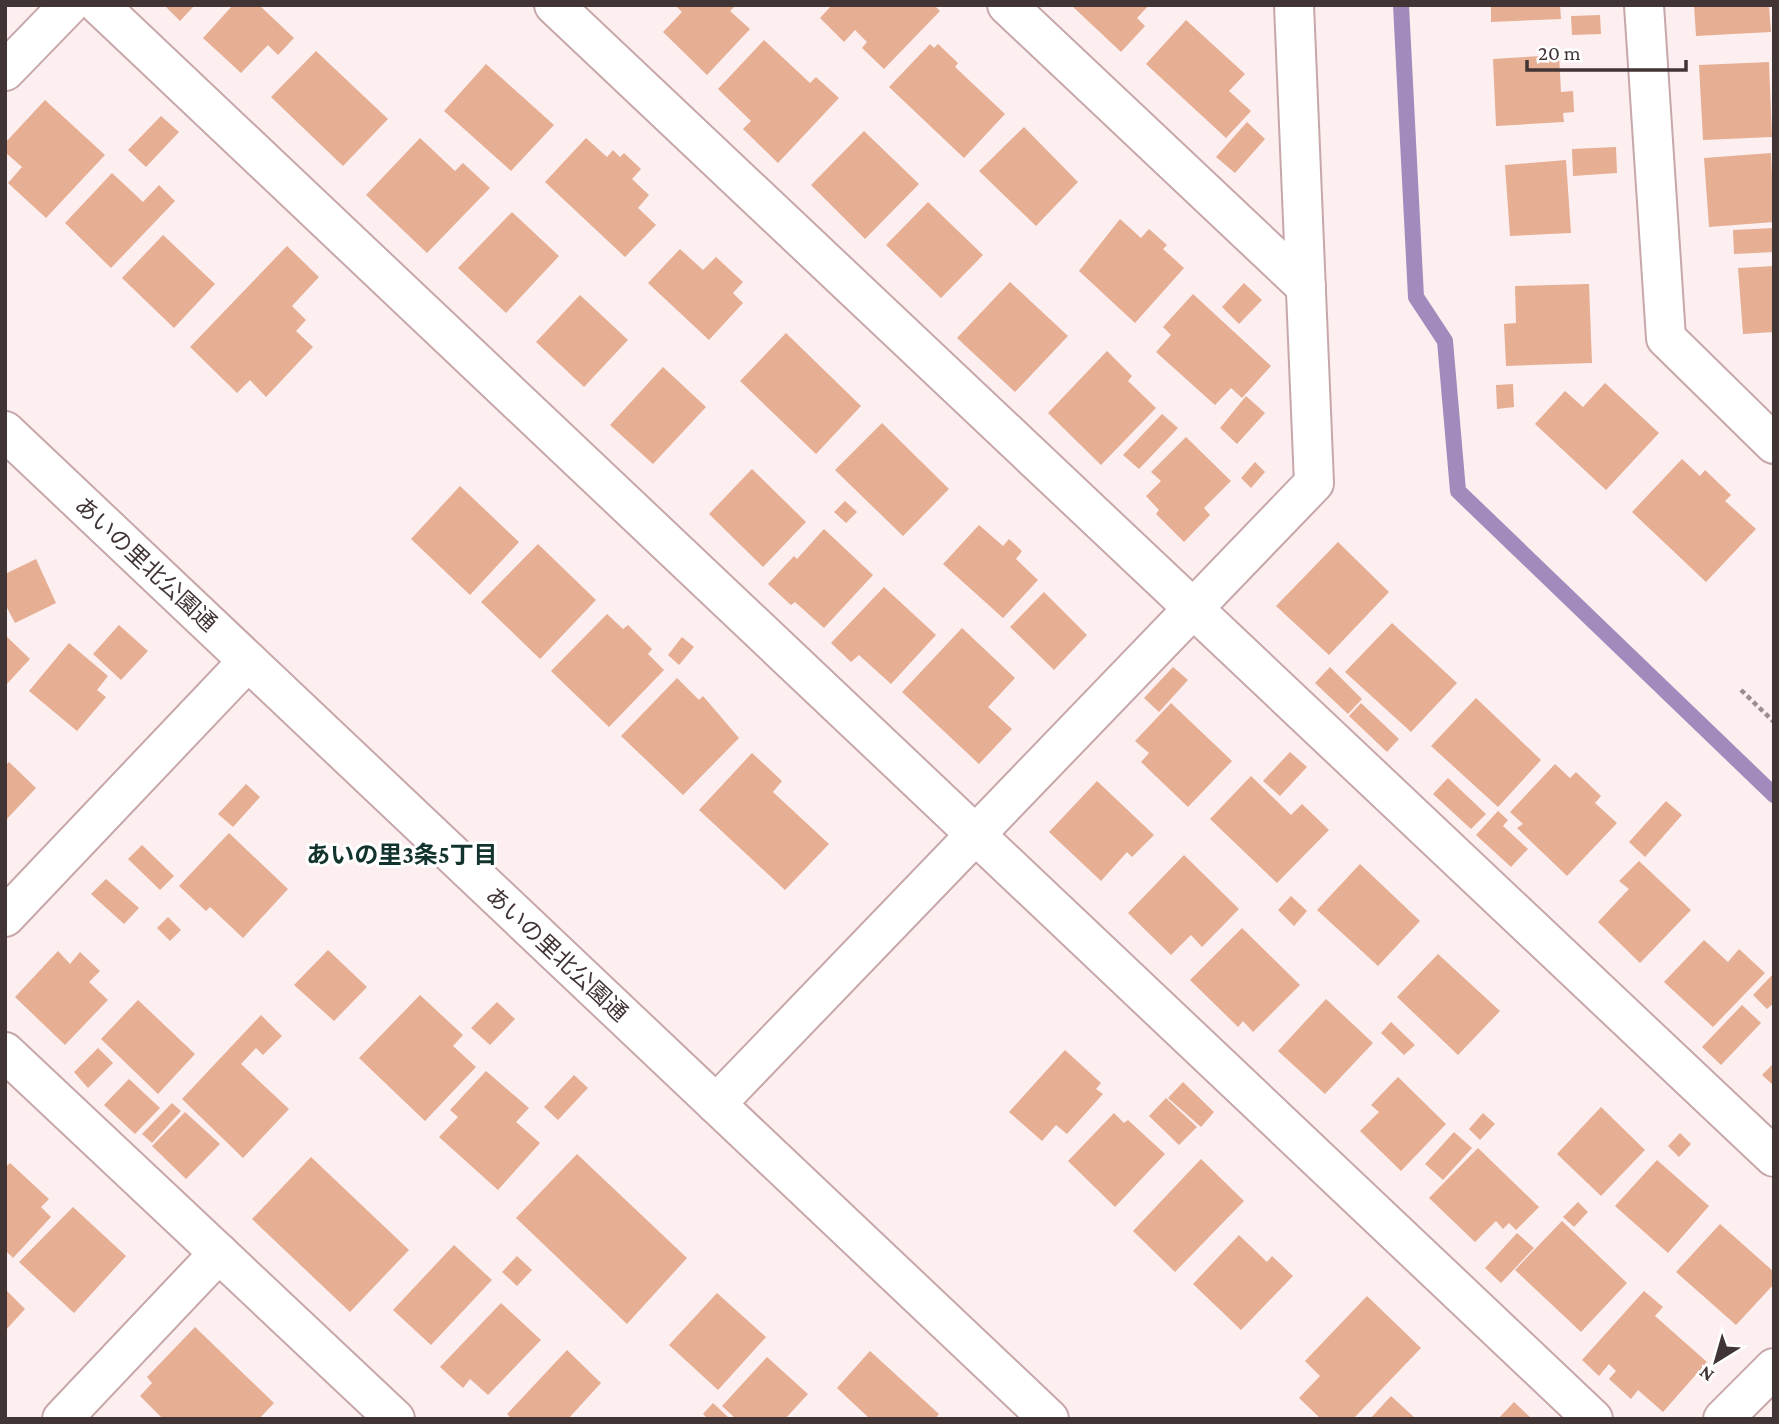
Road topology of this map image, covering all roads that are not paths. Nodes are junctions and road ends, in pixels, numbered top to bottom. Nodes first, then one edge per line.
1 (69, 5) edge
2 (99, 5) edge
3 (554, 5) edge
4 (1007, 5) edge
5 (1294, 5) edge
6 (1644, 5) edge
7 (5, 71) edge
8 (1306, 287) junction
9 (5, 431) edge
10 (1774, 444) edge
11 (1192, 610) junction
12 (248, 661) junction
13 (975, 835) junction
14 (5, 917) edge
15 (5, 1052) edge
16 (716, 1104) junction
17 (1774, 1157) edge
18 (219, 1253) junction
19 (1774, 1368) edge
20 (62, 1419) edge
21 (395, 1419) edge
22 (1049, 1419) edge
23 (1593, 1419) edge
24 (1723, 1419) edge

1 - 7 street
2 - 13 street
3 - 11 street
4 - 8 street
5 - 8 street
6 - 10 street
8 - 11 street
9 - 12 street, あいの里北公園通
11 - 13 street
11 - 17 street
12 - 14 street
12 - 16 street, あいの里北公園通
13 - 16 street
13 - 23 street
15 - 18 street
16 - 22 street, あいの里北公園通
18 - 20 street
18 - 21 street
19 - 24 street

